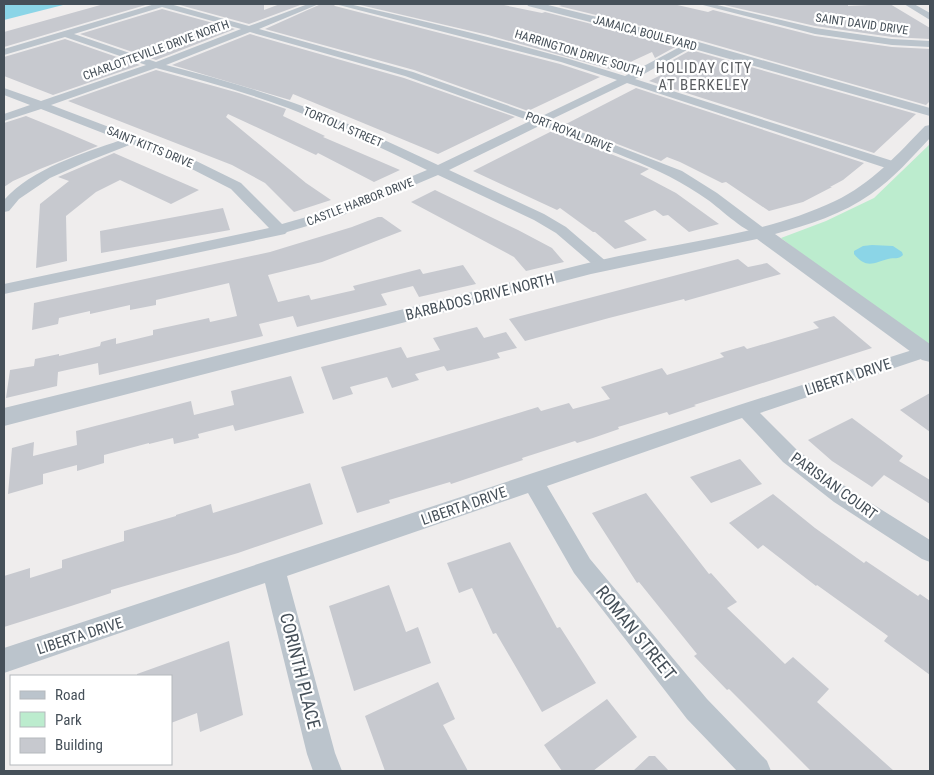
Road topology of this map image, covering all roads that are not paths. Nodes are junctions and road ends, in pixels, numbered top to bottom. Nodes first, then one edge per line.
1 (162, 4) edge
2 (315, 4) edge
3 (339, 4) edge
4 (532, 4) edge
5 (703, 4) edge
6 (908, 4) edge
7 (930, 17) edge
8 (248, 29) junction
9 (63, 33) junction
10 (691, 44) junction
11 (930, 44) edge
12 (4, 52) edge
13 (156, 65) junction
14 (625, 80) junction
15 (4, 91) edge
16 (41, 104) junction
17 (930, 112) edge
18 (4, 118) edge
19 (541, 121) junction
20 (930, 129) edge
21 (133, 140) junction
22 (894, 166) junction
23 (438, 170) junction
24 (4, 208) edge
25 (280, 231) junction
26 (760, 232) junction
27 (603, 266) junction
28 (4, 289) edge
29 (927, 354) edge
30 (746, 410) junction
31 (4, 417) edge
32 (533, 482) junction
33 (930, 552) edge
34 (274, 571) junction
35 (4, 661) edge
36 (328, 771) edge
37 (757, 771) edge

1 - 8 street, PORT ROYAL DRIVE
1 - 9 street
2 - 8 street, CHARLOTTEVILLE DRIVE NORTH
3 - 14 street, HARRINGTON DRIVE SOUTH
4 - 10 street, JAMAICA BOULEVARD
5 - 11 street, SAINT DAVID DRIVE
6 - 7 street
8 - 13 street, CHARLOTTEVILLE DRIVE NORTH
8 - 19 street, PORT ROYAL DRIVE
9 - 12 street
9 - 13 street, TORTOLA STREET
10 - 14 street, CASTLE HARBOR DRIVE
10 - 17 street, JAMAICA BOULEVARD
13 - 16 street, CHARLOTTEVILLE DRIVE NORTH
13 - 23 street, TORTOLA STREET
14 - 19 street, CASTLE HARBOR DRIVE
14 - 22 street, HARRINGTON DRIVE SOUTH
15 - 16 street, SAINT KITTS DRIVE
16 - 18 street, CHARLOTTEVILLE DRIVE NORTH
16 - 21 street, SAINT KITTS DRIVE
19 - 23 street, CASTLE HARBOR DRIVE
19 - 26 street, PORT ROYAL DRIVE
20 - 22 street, BARBADOS DRIVE NORTH
21 - 24 street
21 - 25 street, SAINT KITTS DRIVE
22 - 26 street, BARBADOS DRIVE NORTH
23 - 25 street, CASTLE HARBOR DRIVE
23 - 27 street, TORTOLA STREET
25 - 28 street, CASTLE HARBOR DRIVE
26 - 27 street, BARBADOS DRIVE NORTH
26 - 29 street, PORT ROYAL DRIVE
27 - 31 street, BARBADOS DRIVE NORTH
29 - 30 street, LIBERTA DRIVE
30 - 32 street, LIBERTA DRIVE
30 - 33 street, PARISIAN COURT
32 - 34 street, LIBERTA DRIVE
32 - 37 street, ROMAN STREET
34 - 35 street, LIBERTA DRIVE
34 - 36 street, CORINTH PLACE

